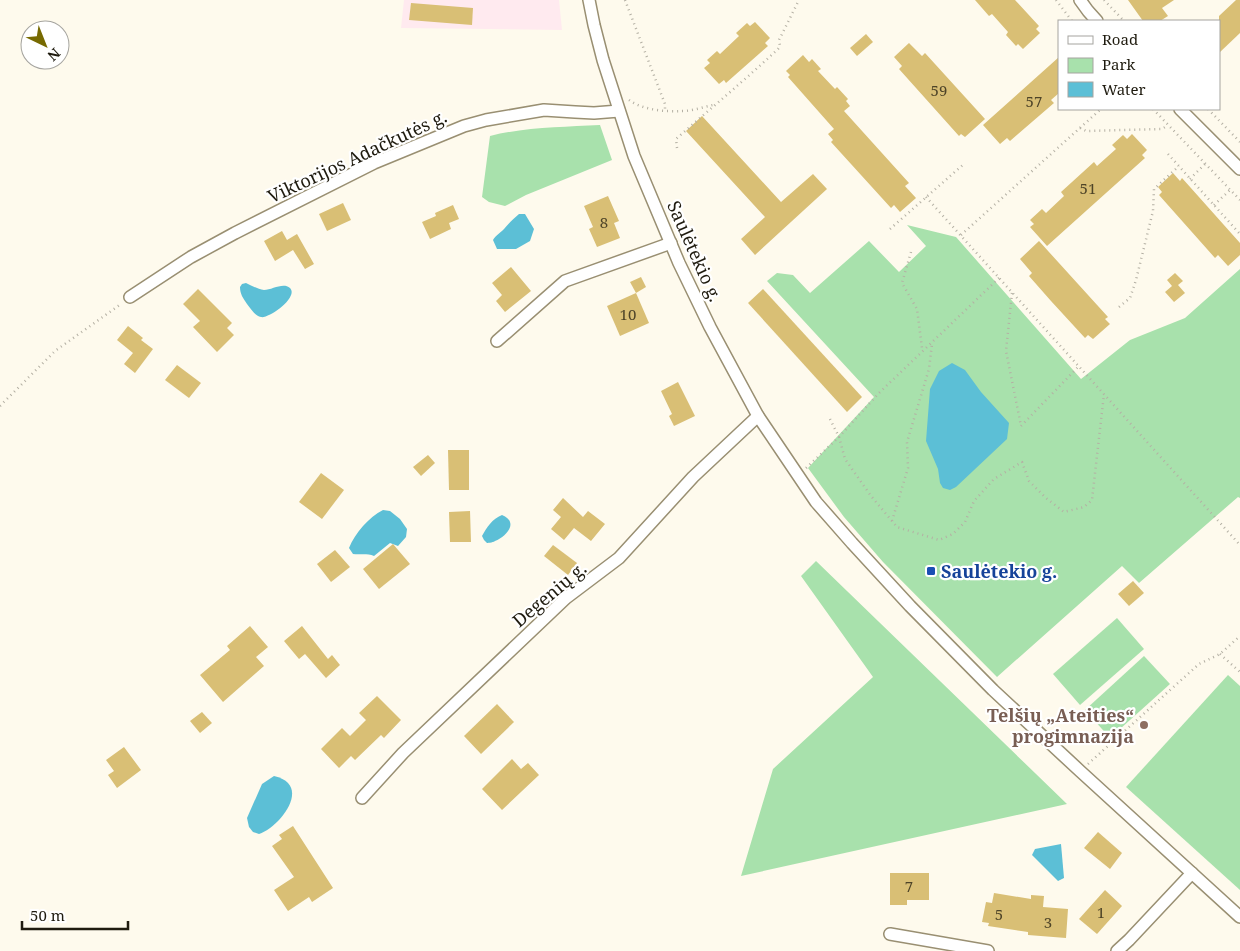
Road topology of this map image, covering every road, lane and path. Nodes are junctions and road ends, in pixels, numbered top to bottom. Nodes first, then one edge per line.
1 (590, 0) edge
2 (625, 0) edge
3 (799, 0) edge
4 (1056, 0) edge
5 (1080, 0) edge
6 (1104, 0) edge
7 (1071, 20) edge
8 (1096, 20) edge
9 (1123, 20) edge
10 (611, 88) junction
11 (714, 105) junction
12 (665, 110) junction
13 (1100, 110) edge
14 (1154, 110) edge
15 (1181, 110) edge
16 (1209, 110) edge
17 (619, 111) junction
18 (1168, 125) junction
19 (1080, 128) junction
20 (1240, 142) edge
21 (676, 148) dead end
22 (1168, 154) dead end
23 (965, 163) dead end
24 (1206, 164) junction
25 (1178, 166) junction
26 (1240, 168) edge
27 (1190, 179) junction
28 (1230, 190) junction
29 (926, 197) junction
30 (1240, 200) edge
31 (1214, 205) junction
32 (1240, 226) edge
33 (890, 229) dead end
34 (1237, 230) junction
35 (1240, 234) edge
36 (961, 236) junction
37 (670, 243) junction
38 (911, 252) dead end
39 (999, 278) junction
40 (1012, 293) junction
41 (130, 297) joint
42 (1119, 307) dead end
43 (496, 341) dead end
44 (932, 342) junction
45 (924, 350) junction
46 (1079, 366) junction
47 (1104, 394) junction
48 (0, 406) edge
49 (758, 416) junction
50 (830, 419) dead end
51 (840, 437) junction
52 (799, 476) junction
53 (892, 521) junction
54 (1240, 545) edge
55 (1240, 636) edge
56 (1220, 654) junction
57 (1240, 672) edge
58 (1080, 771) junction
59 (362, 798) dead end
60 (1192, 873) junction
61 (1240, 917) edge
62 (890, 934) dead end
63 (988, 951) edge
64 (1117, 951) edge

1 - 10 street, Saulėtekio g.
2 - 12 path
3 - 11 path
4 - 7 path
5 - 8 street
6 - 9 path
10 - 12 path
10 - 17 street, Saulėtekio g.
11 - 12 path
11 - 21 path
13 - 19 path
14 - 18 path
15 - 26 street
16 - 20 path
17 - 37 street, Saulėtekio g.
17 - 41 street, Viktorijos Adačkutės g.
18 - 19 path
18 - 24 path
19 - 36 path
22 - 25 path
23 - 29 path
24 - 27 path
24 - 28 path
25 - 27 path
25 - 42 path
27 - 31 path
28 - 30 path
28 - 31 path
29 - 33 path
29 - 36 path
31 - 34 path
32 - 34 path
34 - 35 path
36 - 39 path
37 - 43 street
37 - 49 street, Saulėtekio g.
38 - 45 path
39 - 40 path
39 - 44 path
40 - 46 path
40 - 46 path
41 - 48 path
44 - 45 path
44 - 53 path
45 - 51 path
46 - 47 path
47 - 53 path
47 - 54 path
49 - 52 street, Saulėtekio g.
49 - 59 street, Degenių g.
50 - 51 path
51 - 52 path
51 - 53 path
52 - 58 street, Saulėtekio g.
55 - 56 path
56 - 57 path
56 - 58 path
58 - 60 street, Saulėtekio g.
60 - 61 street, Saulėtekio g.
60 - 64 street
62 - 63 street

